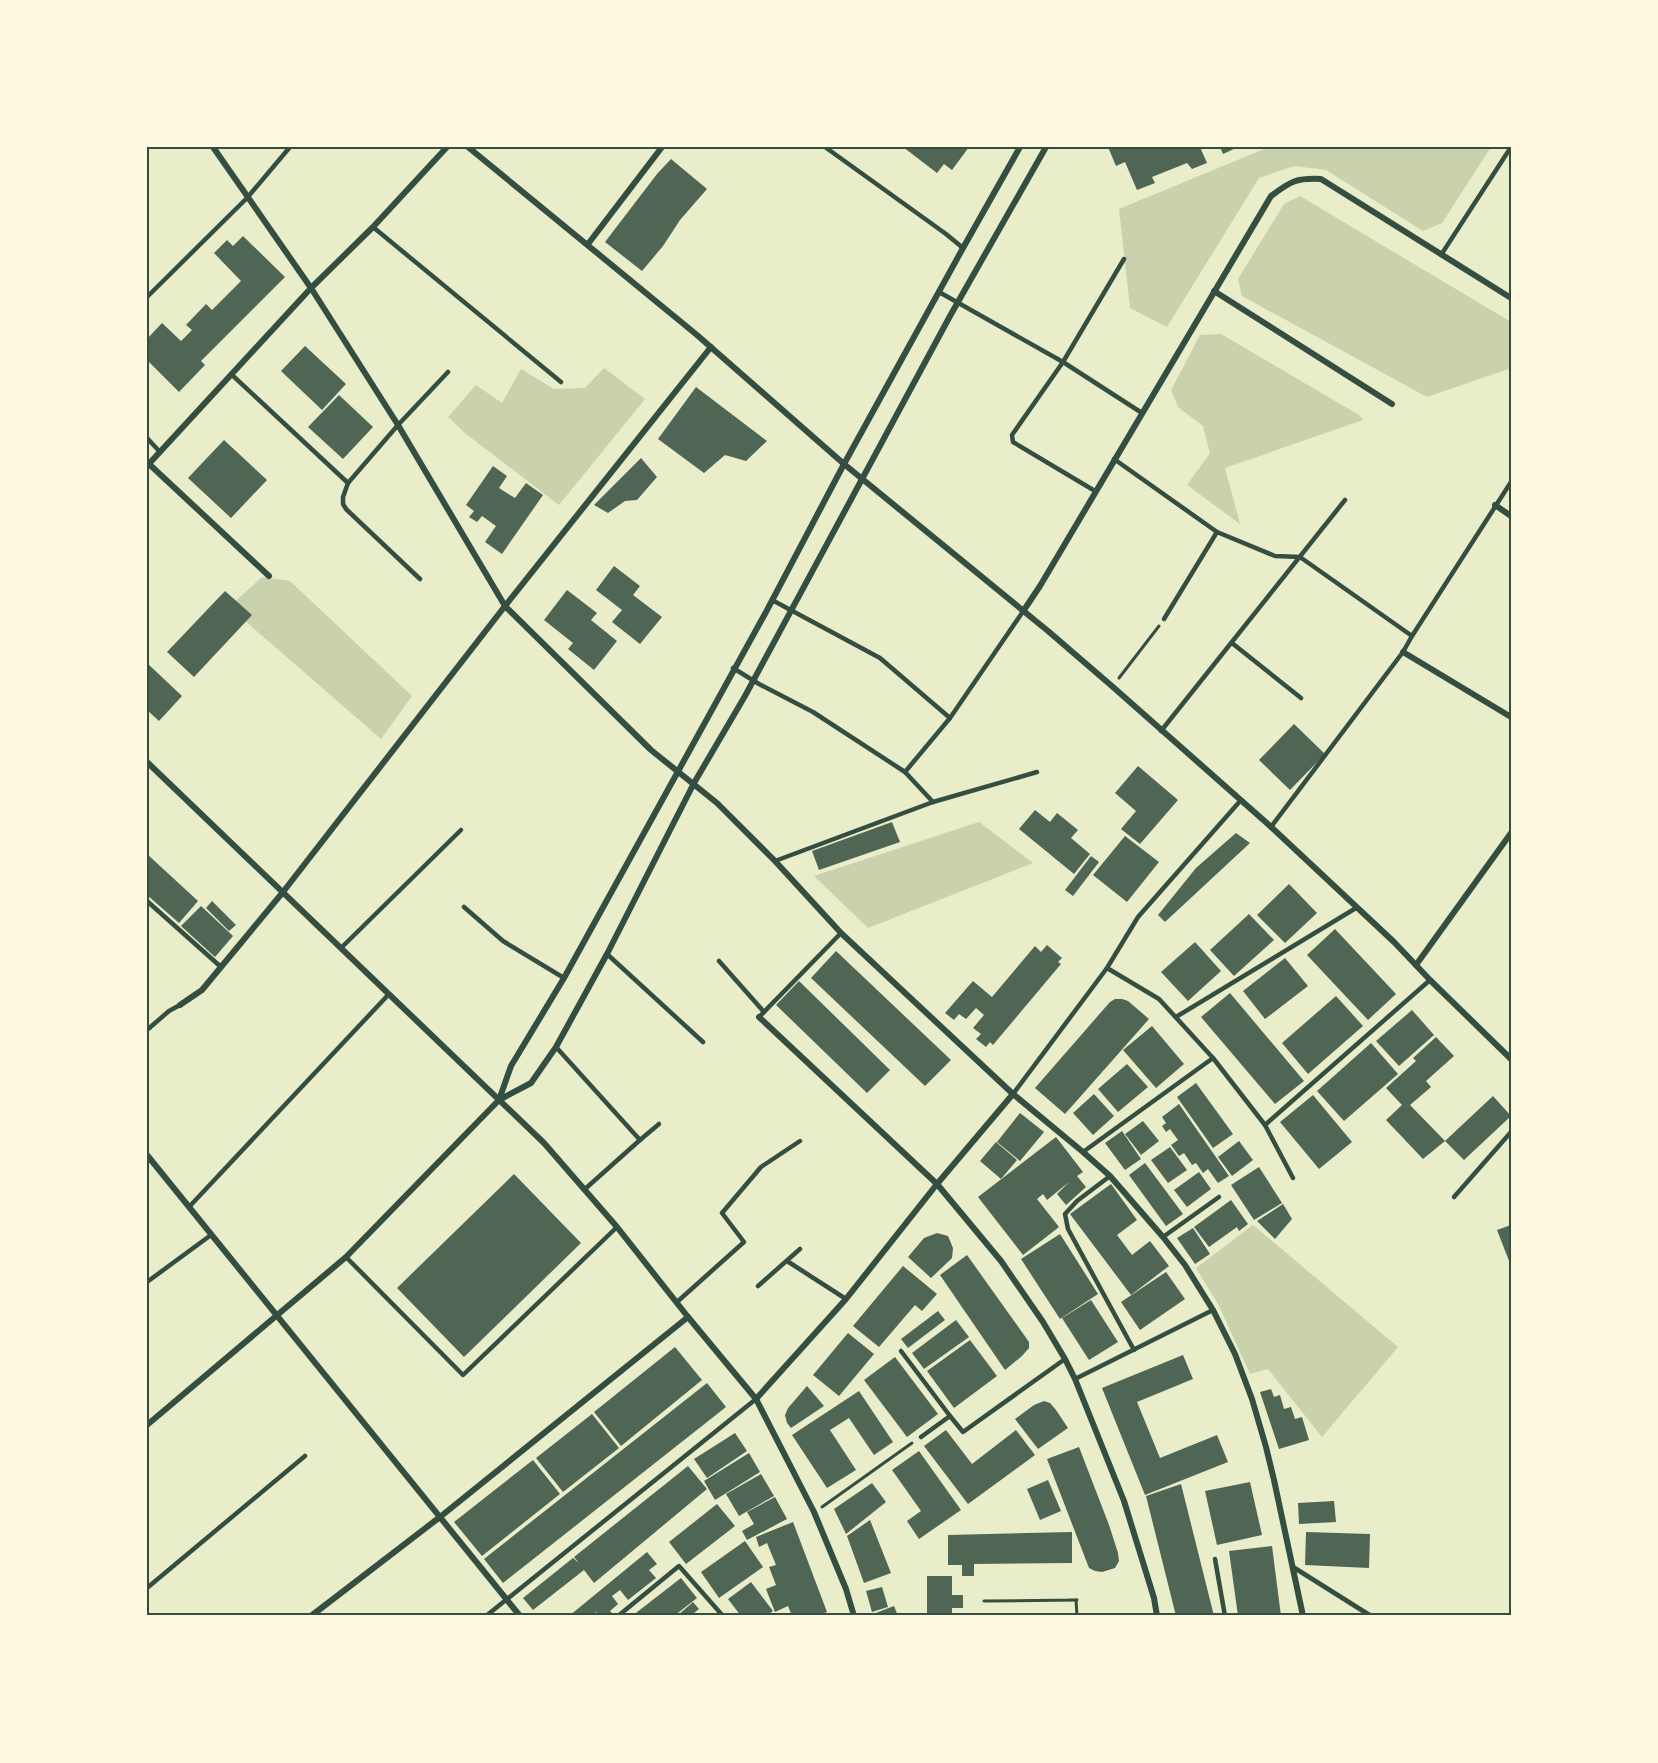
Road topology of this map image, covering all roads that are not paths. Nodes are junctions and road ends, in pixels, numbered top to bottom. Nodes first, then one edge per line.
1 (213, 147) edge
2 (290, 147) edge
3 (447, 147) edge
4 (468, 147) edge
5 (662, 147) edge
6 (825, 147) edge
7 (1020, 147) edge
8 (1046, 147) edge
9 (1511, 147) edge
10 (247, 198) junction
11 (373, 227) junction
12 (588, 244) junction
13 (963, 248) junction
14 (1441, 255) junction
15 (1124, 259) dead end
16 (311, 288) junction
17 (1214, 291) junction
18 (939, 292) junction
19 (147, 297) edge
20 (1511, 298) edge
21 (958, 303) junction
22 (711, 347) junction
23 (1063, 362) junction
24 (448, 372) dead end
25 (231, 374) junction
26 (561, 382) dead end
27 (1392, 404) dead end
28 (1142, 413) junction
29 (398, 425) junction
30 (147, 438) edge
31 (160, 452) junction
32 (1114, 459) junction
33 (844, 464) junction
34 (148, 465) edge
35 (862, 479) junction
36 (1511, 482) edge
37 (348, 483) junction
38 (1095, 491) junction
39 (1345, 500) dead end
40 (1495, 505) junction
41 (1511, 516) edge
42 (1217, 532) junction
43 (1300, 557) junction
44 (269, 576) dead end
45 (420, 579) dead end
46 (772, 600) junction
47 (505, 606) junction
48 (791, 610) junction
49 (1024, 610) junction
50 (1164, 619) road end
51 (1412, 636) junction
52 (1232, 643) junction
53 (1404, 652) junction
54 (733, 669) junction
55 (753, 680) junction
56 (1301, 698) dead end
57 (1511, 717) edge
58 (950, 718) junction
59 (1161, 731) junction
60 (147, 762) edge
61 (678, 771) junction
62 (905, 772) junction
63 (1037, 772) dead end
64 (694, 783) junction
65 (1241, 800) junction
66 (933, 802) junction
67 (1271, 826) junction
68 (461, 830) dead end
69 (1511, 833) edge
70 (775, 861) junction
71 (283, 892) junction
72 (147, 901) edge
73 (464, 907) dead end
74 (1356, 908) junction
75 (841, 933) junction
76 (341, 948) junction
77 (607, 954) junction
78 (719, 960) dead end
79 (1416, 965) junction
80 (221, 967) junction
81 (1107, 968) junction
82 (564, 978) junction
83 (1430, 980) junction
84 (389, 994) junction
85 (180, 1005) joint
86 (761, 1014) junction
87 (1176, 1017) junction
88 (147, 1030) edge
89 (704, 1042) dead end
90 (556, 1047) junction
91 (1213, 1058) junction
92 (1511, 1059) edge
93 (1013, 1094) junction
94 (499, 1100) junction
95 (659, 1124) dead end
96 (1265, 1125) junction
97 (1511, 1132) edge
98 (640, 1140) junction
99 (800, 1141) dead end
100 (1083, 1152) junction
101 (147, 1155) edge
102 (1110, 1176) junction
103 (1293, 1178) dead end
104 (937, 1184) junction
105 (585, 1189) junction
106 (1219, 1197) dead end
107 (1454, 1197) dead end
108 (189, 1207) junction
109 (617, 1227) junction
110 (212, 1235) junction
111 (1163, 1237) junction
112 (800, 1249) dead end
113 (346, 1257) junction
114 (787, 1261) junction
115 (147, 1282) edge
116 (758, 1286) dead end
117 (846, 1299) junction
118 (677, 1302) junction
119 (1213, 1310) junction
120 (277, 1316) junction
121 (688, 1317) junction
122 (1134, 1350) junction
123 (901, 1351) dead end
124 (1065, 1359) junction
125 (1075, 1379) junction
126 (756, 1399) junction
127 (951, 1416) junction
128 (147, 1425) edge
129 (921, 1437) road end
130 (306, 1456) dead end
131 (440, 1517) junction
132 (1215, 1559) dead end
133 (1293, 1567) junction
134 (147, 1588) edge
135 (507, 1600) junction
136 (312, 1616) edge
137 (486, 1616) edge
138 (520, 1616) edge
139 (618, 1616) edge
140 (723, 1616) edge
141 (854, 1616) edge
142 (1157, 1616) edge
143 (1226, 1616) edge
144 (1303, 1616) edge
145 (1371, 1616) edge

1 - 10 street
2 - 10 lane
3 - 11 street
4 - 12 street
5 - 12 street
6 - 13 lane
7 - 13 street
8 - 21 street
9 - 14 lane
10 - 16 street
10 - 19 lane
11 - 16 street
11 - 26 lane
12 - 22 street
13 - 18 street
14 - 17 street
14 - 20 street
15 - 23 lane
16 - 25 street
16 - 29 street
17 - 27 street
17 - 28 street
18 - 21 lane
18 - 33 street
21 - 23 lane
21 - 35 street
22 - 33 street
22 - 47 street
23 - 28 lane
23 - 38 lane
24 - 29 lane
25 - 31 street
25 - 37 lane
28 - 32 street
29 - 37 lane
29 - 47 street
30 - 31 lane
31 - 34 street
32 - 38 street
32 - 42 lane
33 - 35 street
33 - 46 street
34 - 44 street
35 - 48 street
35 - 49 street
36 - 40 lane
37 - 45 lane
38 - 49 street
39 - 43 lane
40 - 41 street
40 - 51 lane
42 - 43 lane
42 - 50 lane
43 - 51 lane
43 - 52 lane
46 - 48 lane
46 - 54 street
47 - 61 street
47 - 71 street
48 - 55 street
48 - 58 lane
49 - 58 lane
49 - 59 street
51 - 53 lane
52 - 56 lane
52 - 59 lane
53 - 57 street
53 - 67 lane
54 - 55 lane
54 - 61 street
55 - 62 lane
55 - 64 street
58 - 62 lane
59 - 65 street
60 - 71 street
61 - 64 street
61 - 82 street
62 - 66 lane
63 - 66 lane
64 - 70 street
64 - 77 street
65 - 67 street
65 - 81 lane
66 - 70 lane
67 - 74 street
68 - 76 lane
69 - 79 street
70 - 75 street
71 - 76 street
71 - 80 street
72 - 80 lane
73 - 82 lane
74 - 79 street
74 - 87 lane
75 - 86 lane
75 - 93 street
76 - 84 street
77 - 89 lane
77 - 90 street
78 - 86 lane
79 - 83 street
80 - 85 street
81 - 87 lane
81 - 93 lane
82 - 94 street
83 - 92 street
83 - 96 lane
84 - 94 street
84 - 108 lane
85 - 88 lane
86 - 104 street
87 - 91 lane
90 - 94 street
90 - 98 lane
91 - 96 lane
91 - 100 lane
93 - 100 street
93 - 104 street
94 - 105 street
94 - 113 street
95 - 98 lane
96 - 103 lane
97 - 107 lane
98 - 105 lane
99 - 118 lane
100 - 102 street
101 - 108 street
102 - 111 street
102 - 122 lane
104 - 117 street
104 - 124 street
105 - 109 street
106 - 111 lane
108 - 110 street
109 - 113 lane
109 - 118 street
110 - 115 lane
110 - 120 street
111 - 119 street
112 - 114 lane
113 - 120 street
114 - 116 lane
114 - 117 lane
117 - 126 street
118 - 121 street
119 - 122 lane
119 - 133 street
120 - 128 street
120 - 131 street
121 - 126 street
121 - 131 street
122 - 125 lane
123 - 127 lane
124 - 125 street
124 - 127 lane
125 - 142 street
126 - 135 lane
126 - 141 street
127 - 129 lane
130 - 134 lane
131 - 135 street
131 - 136 street
132 - 143 lane
133 - 144 street
133 - 145 street
135 - 137 lane
135 - 138 street
139 - 140 lane

